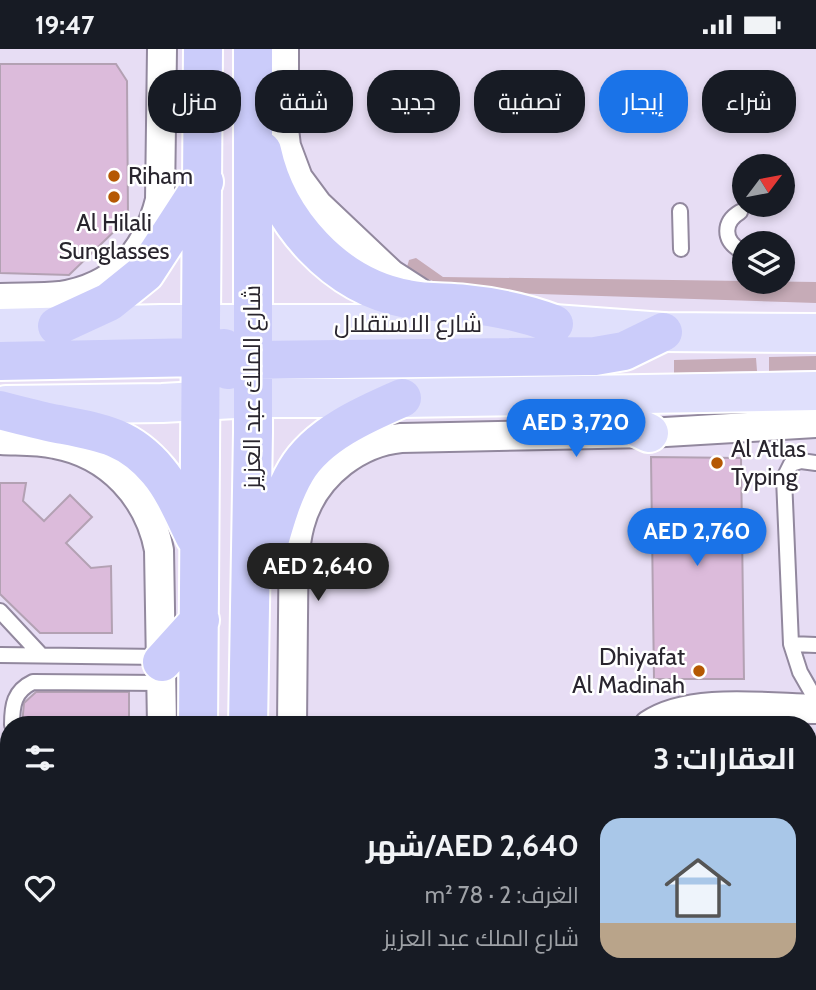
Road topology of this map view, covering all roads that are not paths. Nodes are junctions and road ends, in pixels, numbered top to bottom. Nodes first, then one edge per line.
1 (203, 49) edge
2 (254, 49) edge
3 (284, 49) edge
4 (157, 54) edge
5 (254, 111) junction
6 (204, 182) junction
7 (680, 211) dead end
8 (733, 217) edge
9 (732, 243) edge
10 (681, 249) dead end
11 (0, 298) edge
12 (437, 302) junction
13 (58, 311) junction
14 (554, 324) junction
15 (0, 328) edge
16 (663, 332) junction
17 (816, 333) edge
18 (201, 341) junction
19 (252, 342) junction
20 (0, 361) edge
21 (816, 391) edge
22 (592, 395) junction
23 (253, 398) junction
24 (402, 398) junction
25 (200, 400) junction
26 (0, 407) edge
27 (816, 423) edge
28 (649, 433) junction
29 (0, 440) edge
30 (816, 463) edge
31 (199, 544) junction
32 (250, 608) junction
33 (0, 611) edge
34 (200, 620) junction
35 (791, 644) junction
36 (816, 645) edge
37 (0, 655) edge
38 (41, 655) junction
39 (162, 667) junction
40 (816, 700) edge
41 (816, 709) edge
42 (12, 716) edge
43 (162, 716) edge
44 (198, 716) edge
45 (248, 716) edge
46 (292, 716) edge
47 (668, 716) edge

1 - 6 highway, شارع الملك عبد العزيز
2 - 5 highway, شارع الملك عبد العزيز
3 - 12 street
4 - 13 street
5 - 12 highway
5 - 19 highway, شارع الملك عبد العزيز
6 - 13 highway
6 - 18 highway, شارع الملك عبد العزيز
7 - 10 lane
8 - 9 lane
11 - 13 street
12 - 14 highway
13 - 15 main road
13 - 18 main road
14 - 16 main road, شارع الاستقلال
14 - 19 main road, شارع الاستقلال
16 - 17 main road, شارع الاستقلال
16 - 19 highway
18 - 19 highway
18 - 20 highway
18 - 25 highway, شارع الملك عبد العزيز
19 - 23 highway, شارع الملك عبد العزيز
19 - 25 highway
21 - 22 main road
22 - 24 main road
22 - 28 main road
23 - 24 main road
23 - 25 main road
23 - 32 highway, شارع الملك عبد العزيز
24 - 32 highway
25 - 26 main road
25 - 31 highway, شارع الملك عبد العزيز
26 - 31 highway
27 - 28 street
28 - 46 street
29 - 39 street
30 - 35 lane
31 - 34 highway, شارع الملك عبد العزيز
32 - 45 highway, شارع الملك عبد العزيز
33 - 38 lane
34 - 39 highway
34 - 44 highway, شارع الملك عبد العزيز
35 - 36 lane
35 - 40 lane
37 - 38 lane
38 - 39 lane
39 - 42 lane
39 - 43 street
41 - 47 street

